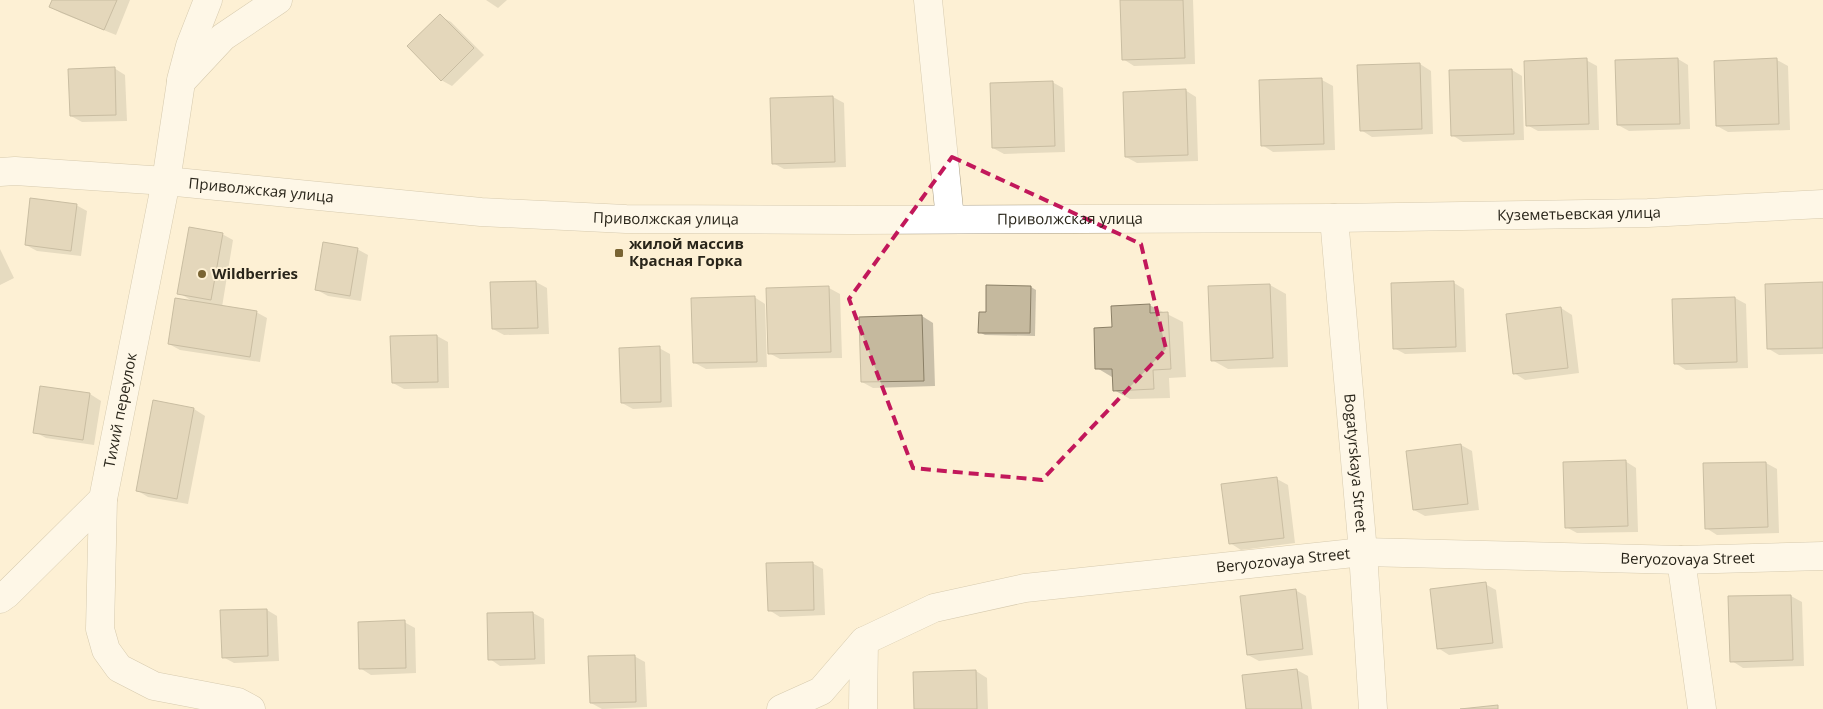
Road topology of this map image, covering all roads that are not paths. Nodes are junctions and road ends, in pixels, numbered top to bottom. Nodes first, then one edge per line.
1 (208, 0) edge
2 (278, 0) edge
3 (928, 0) edge
4 (181, 82) junction
5 (0, 172) edge
6 (166, 181) junction
7 (1823, 204) edge
8 (1334, 218) junction
9 (950, 219) junction
10 (103, 499) junction
11 (1363, 552) junction
12 (1823, 556) edge
13 (1681, 560) junction
14 (0, 599) edge
15 (864, 641) junction
16 (251, 709) edge
17 (781, 709) edge
18 (863, 709) edge
19 (1373, 709) edge
20 (1702, 709) edge

1 - 4 street, Тихий переулок
2 - 4 street
3 - 9 street
4 - 6 street, Тихий переулок
5 - 6 street, Приволжская улица
6 - 9 street, Приволжская улица
6 - 10 street, Тихий переулок
7 - 8 street, Куземетьевская улица
8 - 9 street, Приволжская улица
8 - 11 street, Bogatyrskaya Street
10 - 14 street
10 - 16 street, Тихий переулок
11 - 13 street, Beryozovaya Street
11 - 15 street, Beryozovaya Street
11 - 19 street, Bogatyrskaya Street
12 - 13 street, Beryozovaya Street
13 - 20 street
15 - 17 street, Beryozovaya Street
15 - 18 street

